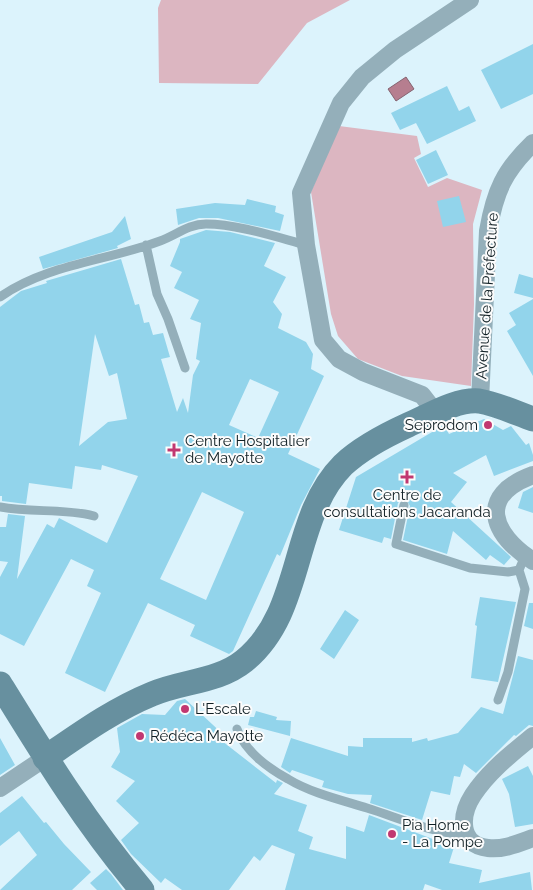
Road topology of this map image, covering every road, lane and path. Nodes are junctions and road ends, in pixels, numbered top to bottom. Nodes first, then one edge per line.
1 (470, 0) edge
2 (533, 143) edge
3 (146, 245) junction
4 (306, 245) junction
5 (0, 297) edge
6 (185, 368) dead end
7 (480, 402) junction
8 (436, 413) junction
9 (533, 419) edge
10 (533, 476) edge
11 (404, 505) dead end
12 (0, 507) edge
13 (94, 516) dead end
14 (526, 562) edge
15 (0, 684) edge
16 (498, 700) dead end
17 (237, 729) dead end
18 (533, 736) edge
19 (45, 758) junction
20 (0, 788) edge
21 (466, 835) junction
22 (533, 838) edge
23 (142, 890) edge

1 - 4 street
2 - 7 street, Avenue de la Préfecture
3 - 4 lane
3 - 5 lane
3 - 6 lane
4 - 8 street
7 - 8 street
7 - 9 street
8 - 19 street
10 - 14 street
11 - 14 lane
12 - 13 lane
14 - 16 lane
15 - 19 street
17 - 21 lane
18 - 21 street
19 - 20 street
19 - 23 street
21 - 22 street

